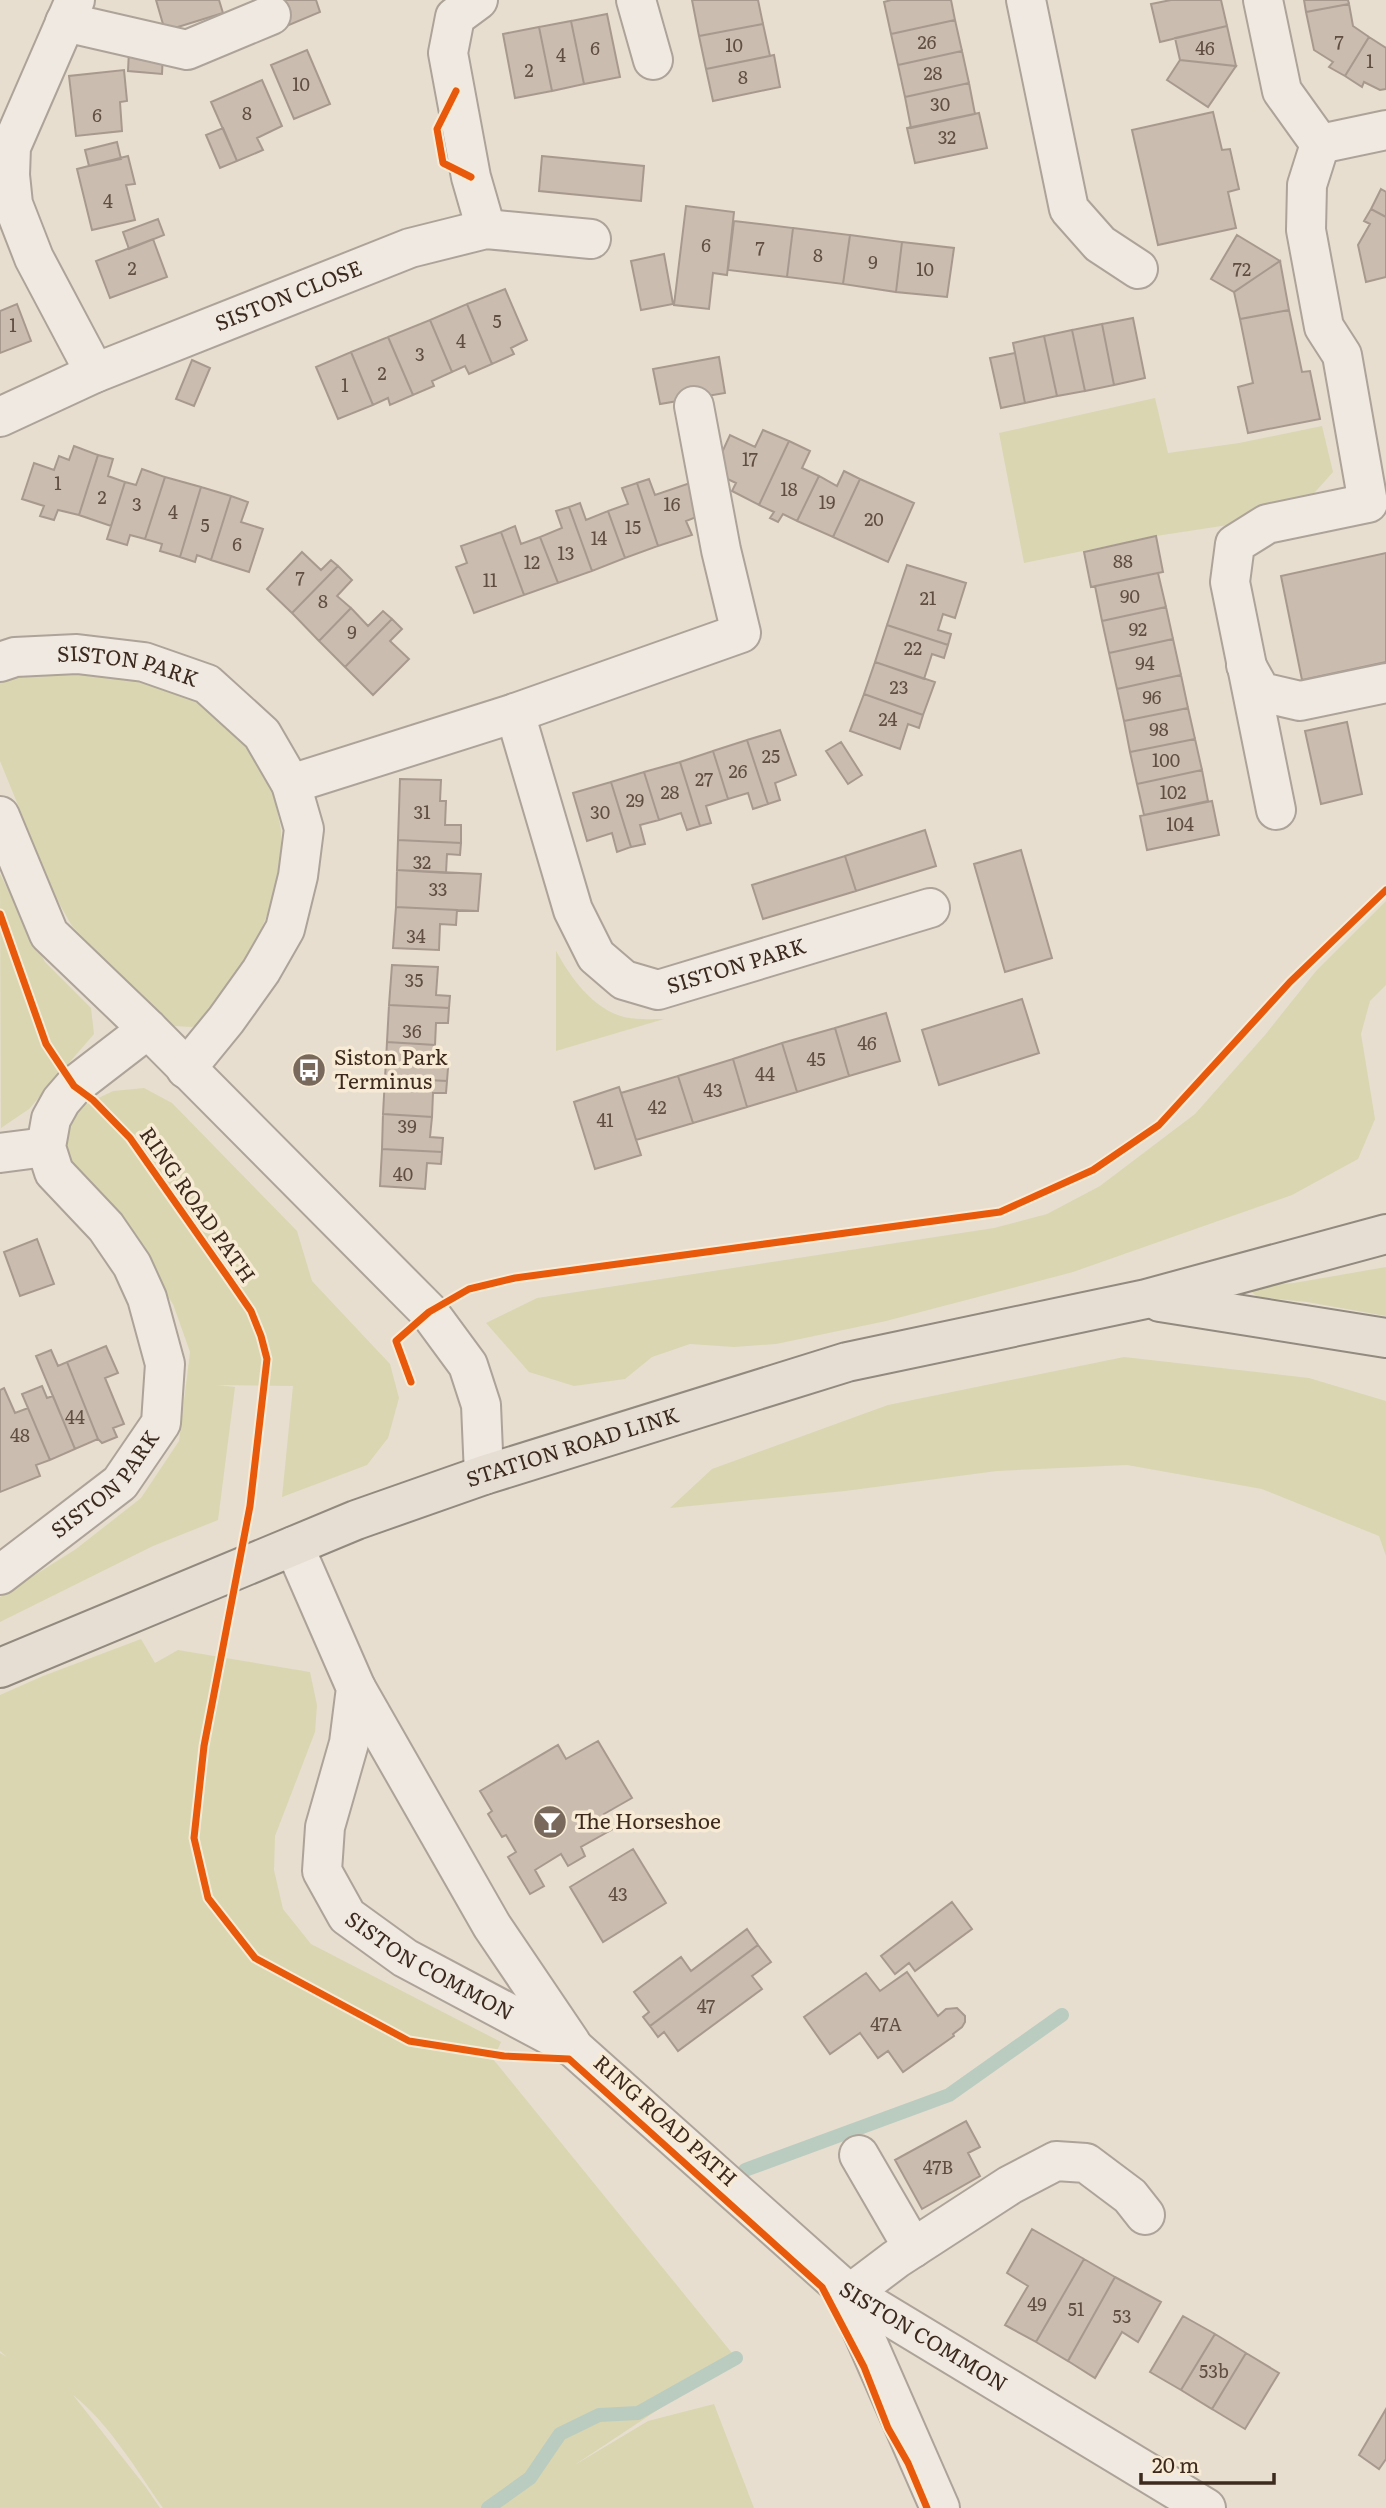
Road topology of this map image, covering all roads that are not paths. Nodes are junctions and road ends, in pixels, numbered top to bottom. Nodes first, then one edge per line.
1 (478, 0) edge
2 (636, 0) edge
3 (1263, 0) edge
4 (1030, 1) edge
5 (70, 11) edge
6 (271, 15) dead end
7 (653, 60) dead end
8 (1386, 130) edge
9 (1320, 144) junction
10 (486, 229) junction
11 (591, 239) dead end
12 (1138, 269) dead end
13 (95, 373) junction
14 (694, 406) dead end
15 (0, 417) edge
16 (1377, 504) edge
17 (0, 662) edge
18 (1246, 665) junction
19 (1386, 683) edge
20 (515, 713) junction
21 (291, 784) junction
22 (1276, 810) dead end
23 (0, 816) edge
24 (930, 908) dead end
25 (148, 1029) junction
26 (186, 1069) junction
27 (46, 1147) junction
28 (0, 1153) edge
29 (1386, 1234) edge
30 (1146, 1299) junction
31 (1386, 1338) edge
32 (484, 1475) junction
33 (294, 1546) junction
34 (0, 1575) edge
35 (7, 1667) edge
36 (356, 1688) junction
37 (574, 2048) junction
38 (859, 2155) dead end
39 (1145, 2215) dead end
40 (912, 2248) junction
41 (848, 2291) junction
42 (940, 2508) edge
43 (1206, 2508) edge

1 - 10 street
2 - 7 street
3 - 9 street
4 - 12 street
5 - 6 street
5 - 13 street
8 - 9 street
9 - 16 street
10 - 11 street, SISTON CLOSE
10 - 13 street, SISTON CLOSE
13 - 15 street, SISTON CLOSE
14 - 20 street
16 - 18 street
17 - 21 street, SISTON PARK
18 - 19 street
18 - 22 street
20 - 21 street
20 - 24 street, SISTON PARK
21 - 26 street, SISTON PARK
23 - 25 street
25 - 26 street
25 - 27 street
26 - 32 street
27 - 28 street
27 - 34 street, SISTON PARK
29 - 30 main road, STATION ROAD LINK
30 - 31 main road, STATION ROAD LINK
30 - 32 main road, STATION ROAD LINK
32 - 33 main road, STATION ROAD LINK
33 - 35 main road, STATION ROAD LINK
33 - 36 street, SISTON COMMON
36 - 37 street, SISTON COMMON
36 - 37 street, SISTON COMMON
37 - 41 street, SISTON COMMON
38 - 40 street
39 - 40 street
40 - 41 street
41 - 42 street
41 - 43 street, SISTON COMMON

